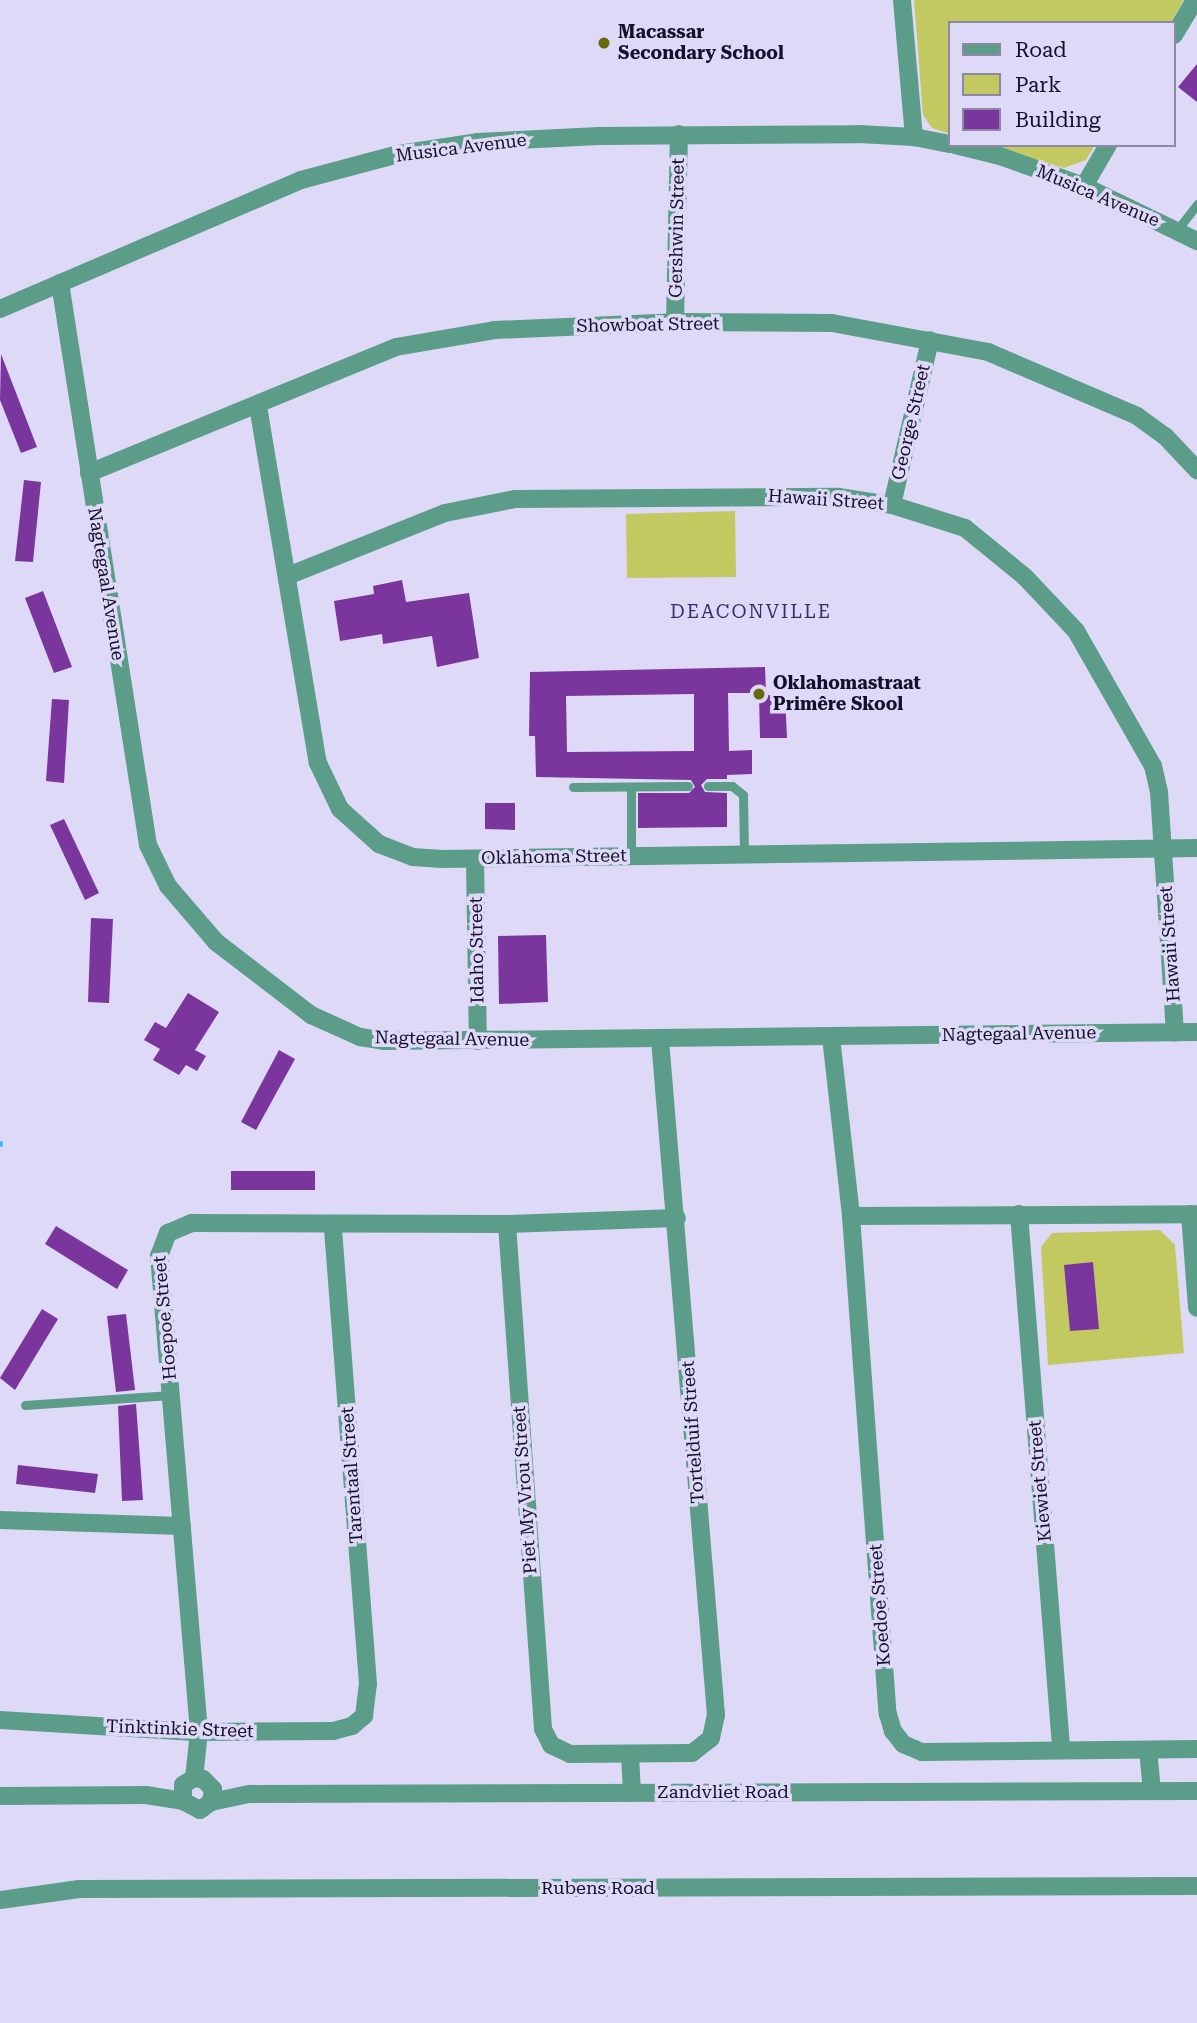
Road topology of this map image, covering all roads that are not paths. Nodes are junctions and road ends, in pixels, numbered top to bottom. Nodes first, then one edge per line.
1 (902, 0) edge
2 (1195, 0) edge
3 (1176, 32) edge
4 (679, 134) junction
5 (914, 137) junction
6 (948, 144) edge
7 (962, 147) edge
8 (1107, 147) edge
9 (1084, 187) junction
10 (1197, 204) edge
11 (1177, 230) junction
12 (1197, 241) edge
13 (60, 283) junction
14 (0, 309) edge
15 (675, 322) junction
16 (930, 340) junction
17 (258, 405) junction
18 (1197, 470) edge
19 (89, 473) junction
20 (892, 505) junction
21 (290, 576) junction
22 (688, 786) dead end
23 (708, 786) dead end
24 (573, 787) dead end
25 (631, 787) junction
26 (1163, 848) junction
27 (1197, 848) edge
28 (744, 855) junction
29 (631, 856) junction
30 (475, 859) junction
31 (1175, 1032) junction
32 (1197, 1032) edge
33 (831, 1037) junction
34 (660, 1039) junction
35 (478, 1041) junction
36 (1019, 1214) junction
37 (1193, 1214) edge
38 (851, 1216) junction
39 (677, 1218) junction
40 (508, 1224) junction
41 (333, 1225) junction
42 (1197, 1308) edge
43 (171, 1395) junction
44 (25, 1405) dead end
45 (0, 1520) edge
46 (183, 1526) junction
47 (0, 1720) edge
48 (359, 1722) joint
49 (199, 1740) junction
50 (1062, 1747) junction
51 (559, 1749) joint
52 (1197, 1749) edge
53 (1148, 1750) junction
54 (629, 1755) junction
55 (198, 1788) junction
56 (1152, 1791) junction
57 (1197, 1791) edge
58 (632, 1792) junction
59 (0, 1796) edge
60 (1197, 1886) edge
61 (0, 1900) edge

1 - 5 street
2 - 3 street
4 - 5 street, Musica Avenue
4 - 13 street, Musica Avenue
4 - 15 street, Gershwin Street
5 - 6 street, Musica Avenue
7 - 9 street, Musica Avenue
8 - 9 street
9 - 11 street, Musica Avenue
10 - 11 lane
11 - 12 street, Musica Avenue
13 - 14 street, Musica Avenue
13 - 19 street, Nagtegaal Avenue
15 - 16 street, Showboat Street
15 - 17 street, Showboat Street
16 - 18 street, Showboat Street
16 - 20 street, George Street
17 - 19 street, Showboat Street
17 - 21 street, Oklahoma Street
19 - 35 street, Nagtegaal Avenue
20 - 21 street, Hawaii Street
20 - 26 street, Hawaii Street
21 - 30 street, Oklahoma Street
22 - 25 lane
23 - 28 lane
24 - 25 lane
25 - 29 lane
26 - 27 street, Oklahoma Street
26 - 28 street, Oklahoma Street
26 - 31 street, Hawaii Street
28 - 29 street, Oklahoma Street
29 - 30 street, Oklahoma Street
30 - 35 street, Idaho Street
31 - 32 street, Nagtegaal Avenue
31 - 33 street, Nagtegaal Avenue
33 - 34 street, Nagtegaal Avenue
33 - 38 street, Koedoe Street
34 - 35 street, Nagtegaal Avenue
34 - 39 street, Tortelduif Street
36 - 37 street
36 - 38 street
36 - 50 street, Kiewiet Street
37 - 42 street
38 - 50 street, Koedoe Street
39 - 40 street, Hoepoe Street
39 - 54 street, Tortelduif Street
40 - 41 street, Hoepoe Street
40 - 51 street, Piet My Vrou Street
41 - 43 street, Hoepoe Street
41 - 48 street, Tarentaal Street
43 - 44 lane
43 - 46 street, Hoepoe Street
45 - 46 street
46 - 49 street, Hoepoe Street
47 - 49 street, Tinktinkie Street
48 - 49 street, Tinktinkie Street
49 - 55 street, Hoepoe Street
50 - 53 street, Koedoe Street
51 - 54 street, Tortelduif Street
52 - 53 street, Koedoe Street
53 - 56 street
54 - 58 street
55 - 58 street, Zandvliet Road
55 - 59 street, Zandvliet Road
56 - 57 street, Zandvliet Road
56 - 58 street, Zandvliet Road
60 - 61 street, Rubens Road

